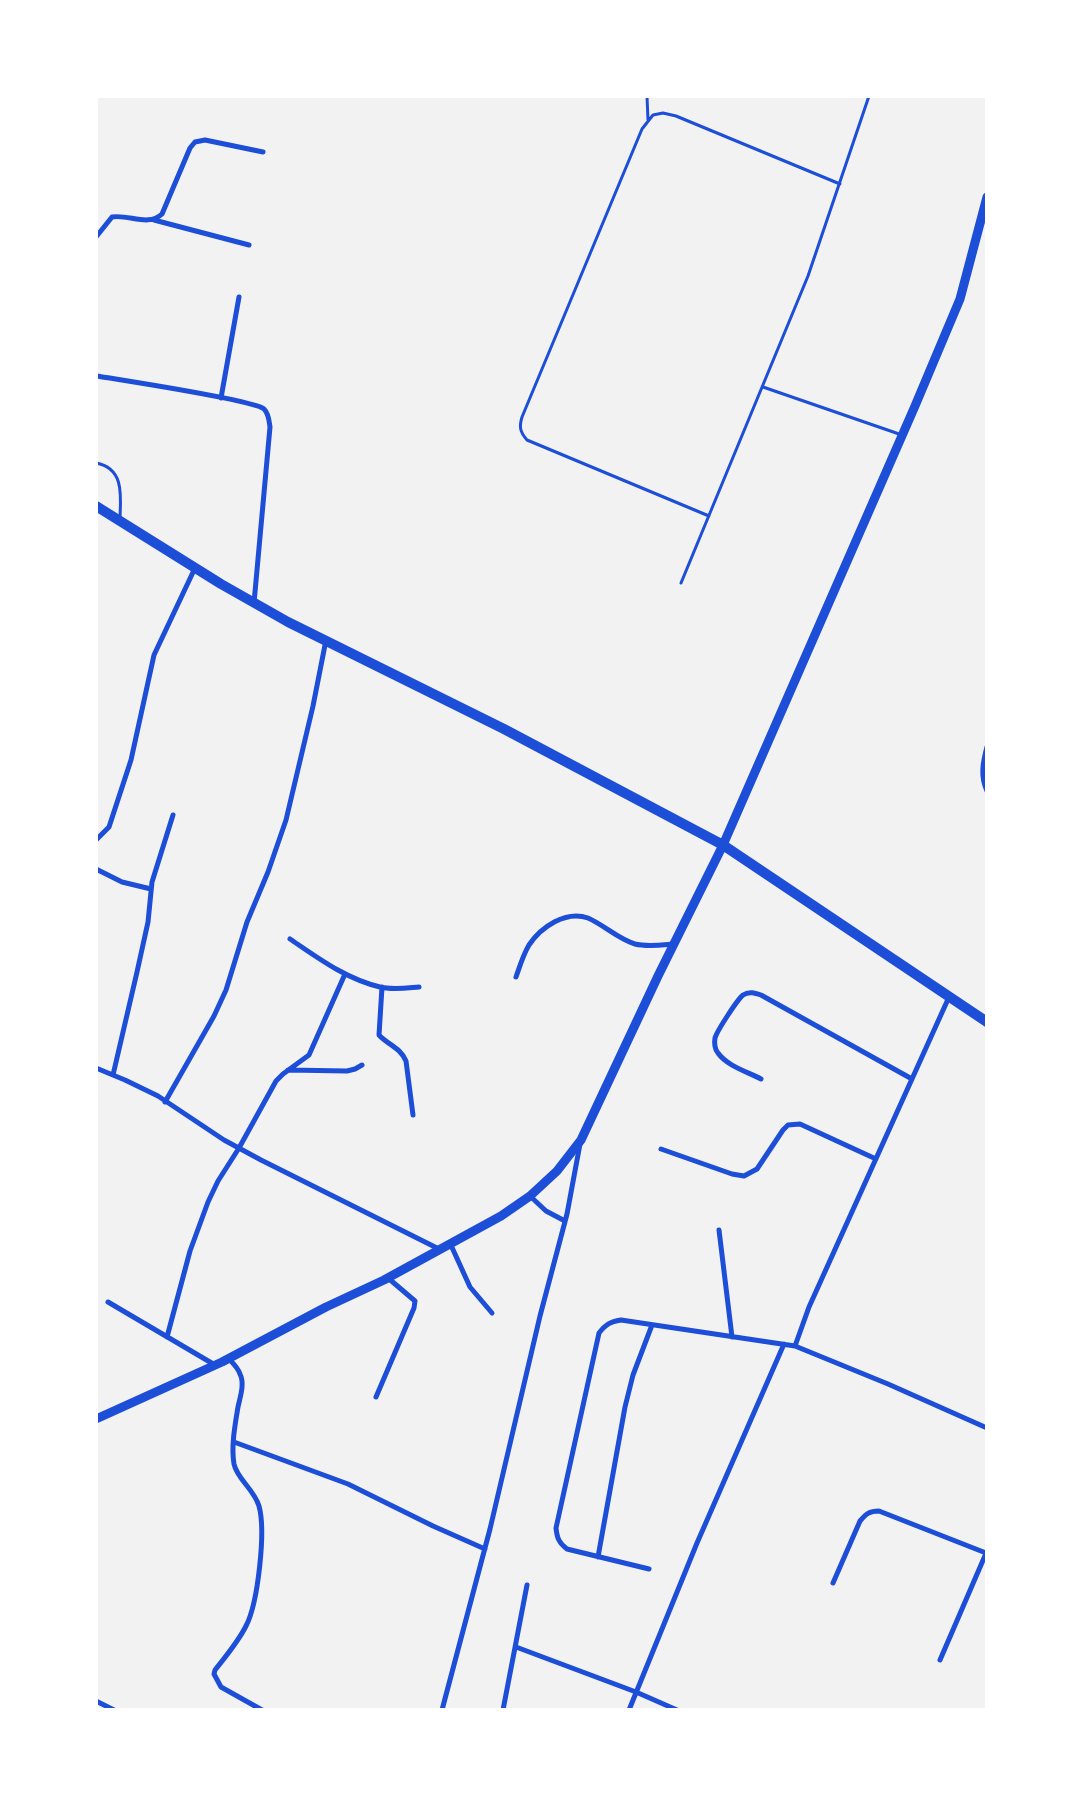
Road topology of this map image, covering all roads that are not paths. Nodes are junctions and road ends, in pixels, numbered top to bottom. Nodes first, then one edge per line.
1 (647, 96) edge
2 (869, 96) edge
3 (648, 120) junction
4 (263, 152) dead end
5 (840, 184) junction
6 (987, 197) edge
7 (154, 220) junction
8 (96, 237) edge
9 (249, 245) dead end
10 (239, 297) dead end
11 (97, 376) edge
12 (762, 387) junction
13 (221, 398) junction
14 (902, 436) junction
15 (96, 463) edge
16 (96, 506) edge
17 (709, 516) junction
18 (119, 521) junction
19 (196, 567) junction
20 (681, 583) dead end
21 (254, 603) junction
22 (326, 640) junction
23 (987, 747) edge
24 (987, 792) edge
25 (173, 815) dead end
26 (96, 840) edge
27 (723, 845) junction
28 (96, 869) edge
29 (151, 889) junction
30 (290, 939) dead end
31 (674, 944) junction
32 (345, 974) junction
33 (516, 977) dead end
34 (382, 987) junction
35 (419, 987) dead end
36 (949, 997) junction
37 (987, 1022) edge
38 (362, 1065) dead end
39 (96, 1068) edge
40 (288, 1070) junction
41 (113, 1075) junction
42 (912, 1078) junction
43 (761, 1079) dead end
44 (165, 1102) junction
45 (413, 1115) dead end
46 (581, 1140) junction
47 (239, 1148) junction
48 (661, 1149) dead end
49 (876, 1159) junction
50 (530, 1196) junction
51 (565, 1221) junction
52 (719, 1230) dead end
53 (450, 1243) junction
54 (439, 1249) junction
55 (388, 1277) junction
56 (108, 1302) dead end
57 (492, 1312) dead end
58 (652, 1325) junction
59 (167, 1337) junction
60 (732, 1337) junction
61 (784, 1344) junction
62 (795, 1346) junction
63 (229, 1359) junction
64 (215, 1365) junction
65 (376, 1397) dead end
66 (96, 1419) edge
67 (987, 1428) edge
68 (234, 1442) junction
69 (486, 1549) junction
70 (986, 1552) edge
71 (598, 1557) junction
72 (649, 1569) dead end
73 (833, 1583) dead end
74 (528, 1585) dead end
75 (516, 1647) junction
76 (940, 1660) dead end
77 (636, 1692) junction
78 (96, 1701) edge
79 (114, 1710) edge
80 (262, 1710) edge
81 (442, 1710) edge
82 (503, 1710) edge
83 (629, 1710) edge
84 (677, 1710) edge

1 - 3 lane
2 - 5 lane
3 - 5 lane
3 - 17 lane
4 - 7 street
5 - 12 lane
6 - 14 street
7 - 8 street
7 - 9 street
10 - 13 street
11 - 13 street
12 - 14 lane
12 - 17 lane
13 - 21 street
14 - 27 street
15 - 18 lane
16 - 18 main road
17 - 20 lane
18 - 19 main road
19 - 21 main road
19 - 26 street
21 - 22 main road
22 - 27 main road
22 - 44 street
23 - 24 street
25 - 29 street
27 - 31 street
27 - 36 main road
28 - 29 street
29 - 41 street
30 - 32 street
31 - 33 street
31 - 46 street
32 - 34 street
32 - 40 street
34 - 35 street
34 - 45 street
36 - 37 main road
36 - 42 street
38 - 40 street
39 - 41 street
40 - 47 street
41 - 44 street
42 - 43 street
42 - 49 street
44 - 47 street
46 - 50 street
46 - 51 street
47 - 54 street
47 - 59 street
48 - 49 street
49 - 62 street
50 - 51 street
50 - 53 street
51 - 69 street
52 - 60 street
53 - 54 street
53 - 57 street
54 - 55 street
55 - 63 street
55 - 65 street
56 - 59 street
58 - 60 street
58 - 71 street
58 - 71 street
59 - 64 street
60 - 61 street
61 - 62 street
61 - 77 street
62 - 67 street
63 - 64 street
63 - 68 street
64 - 66 street
68 - 69 street
68 - 80 street
69 - 81 street
70 - 73 street
70 - 76 street
71 - 72 street
74 - 75 street
75 - 77 street
75 - 82 street
77 - 83 street
77 - 84 street
78 - 79 street

